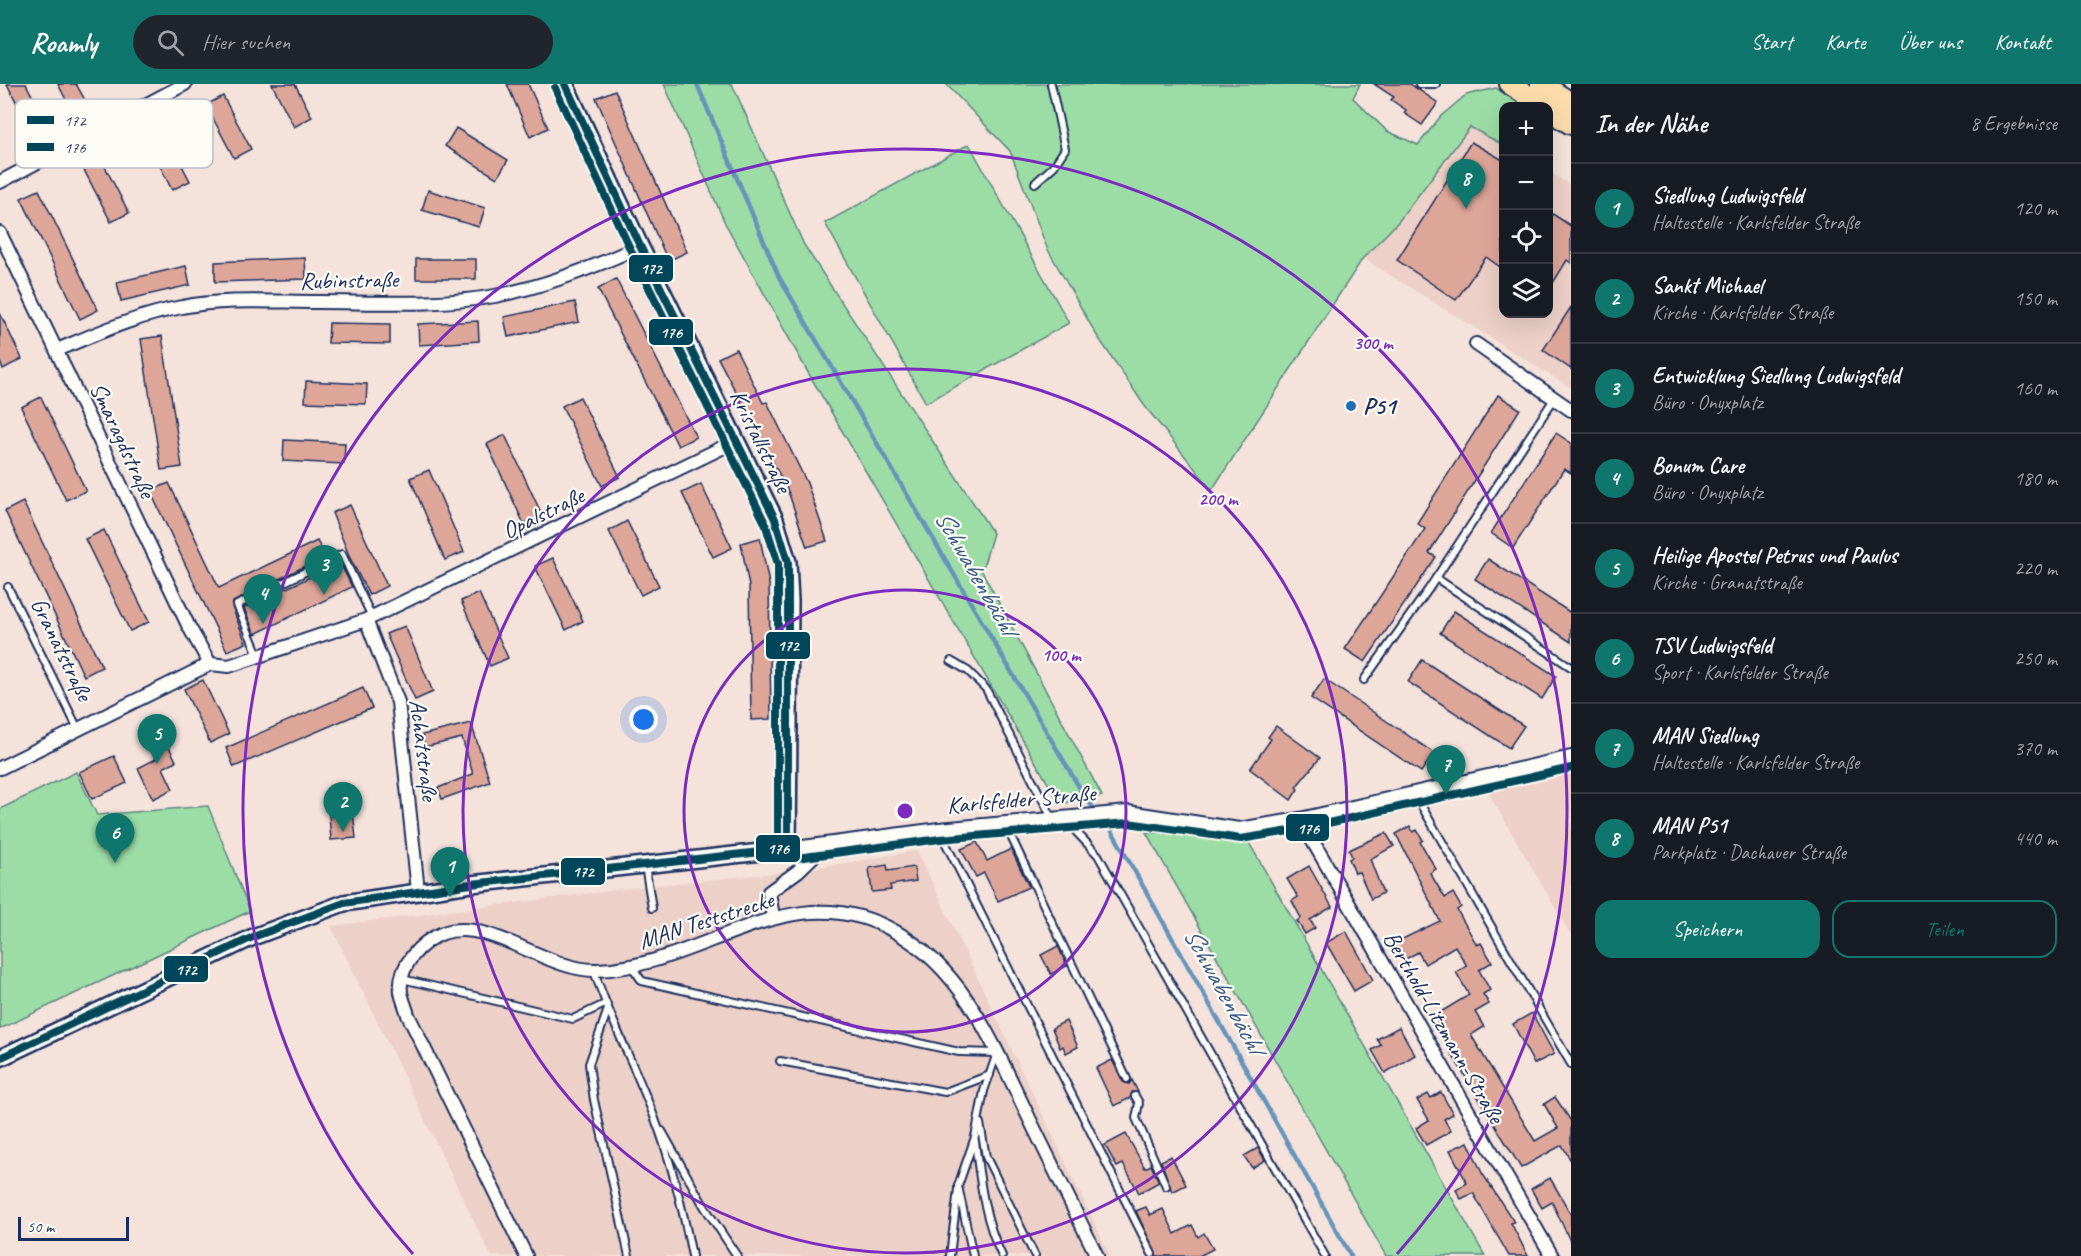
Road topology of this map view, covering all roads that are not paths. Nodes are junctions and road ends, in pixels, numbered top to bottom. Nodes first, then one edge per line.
1 (185, 84) edge
2 (565, 84) edge
3 (1051, 84) edge
4 (1419, 84) edge
5 (1436, 84) edge
6 (1510, 84) edge
7 (1541, 84) edge
8 (157, 99) edge
9 (1538, 102) edge
10 (1571, 104) edge
11 (1553, 113) edge
12 (1571, 124) edge
13 (26, 168) edge
14 (0, 182) edge
15 (1035, 183) dead end
16 (0, 233) edge
17 (640, 246) junction
18 (1476, 344) dead end
19 (57, 350) junction
20 (1554, 399) junction
21 (1571, 410) edge
22 (736, 441) junction
23 (1436, 578) junction
24 (8, 587) dead end
25 (369, 618) junction
26 (259, 658) junction
27 (951, 661) dead end
28 (210, 664) junction
29 (1571, 667) edge
30 (1364, 680) dead end
31 (78, 729) junction
32 (1571, 757) edge
33 (0, 768) edge
34 (1414, 792) junction
35 (1057, 817) junction
36 (1300, 819) junction
37 (1005, 824) junction
38 (939, 829) junction
39 (826, 844) junction
40 (788, 849) junction
41 (645, 865) junction
42 (418, 891) junction
43 (652, 908) dead end
44 (773, 917) junction
45 (632, 966) junction
46 (594, 970) junction
47 (402, 979) junction
48 (606, 1006) junction
49 (997, 1053) junction
50 (0, 1058) edge
51 (780, 1061) dead end
52 (1571, 1064) edge
53 (990, 1075) junction
54 (1127, 1078) dead end
55 (1135, 1096) dead end
56 (980, 1119) junction
57 (655, 1120) junction
58 (975, 1137) junction
59 (958, 1186) junction
60 (1166, 1186) dead end
61 (1152, 1254) dead end
62 (526, 1256) edge
63 (629, 1256) edge
64 (692, 1256) edge
65 (737, 1256) edge
66 (950, 1256) edge
67 (973, 1256) edge
68 (1002, 1256) edge
69 (1035, 1256) edge
70 (1097, 1256) edge
71 (1325, 1256) edge
72 (1552, 1256) edge

1 - 8 street
2 - 17 street, Kristallstraße
3 - 15 lane
4 - 5 lane
6 - 9 main road
7 - 10 main road
11 - 12 main road
13 - 14 street
16 - 19 street, Smaragdstraße
17 - 19 street, Rubinstraße
17 - 22 street, Kristallstraße
18 - 20 street
19 - 28 street, Smaragdstraße
20 - 21 street
20 - 23 lane
22 - 25 street, Opalstraße
22 - 40 street, Kristallstraße
23 - 29 lane
23 - 30 lane
24 - 31 lane, Granatstraße
25 - 26 street, Opalstraße
25 - 26 lane
25 - 42 street, Achatstraße
26 - 28 street, Opalstraße
27 - 35 lane
28 - 31 street, Granatstraße
31 - 33 street, Granatstraße
32 - 34 street, Karlsfelder Straße
34 - 36 street, Karlsfelder Straße
34 - 52 lane
35 - 36 street, Karlsfelder Straße
35 - 37 street, Karlsfelder Straße
35 - 71 lane
36 - 72 street, Berthold-Litzmann-Straße
37 - 38 street, Karlsfelder Straße
37 - 54 lane
38 - 39 street, Karlsfelder Straße
38 - 61 lane
39 - 40 street, Karlsfelder Straße
39 - 44 street
40 - 41 street, Karlsfelder Straße
41 - 42 street, Karlsfelder Straße
41 - 43 lane
42 - 50 street, Karlsfelder Straße
44 - 45 street, MAN Teststrecke
44 - 49 street, MAN Teststrecke
45 - 46 street, MAN Teststrecke
45 - 49 lane
46 - 47 street, MAN Teststrecke
46 - 48 lane
47 - 48 lane
47 - 62 street
48 - 57 lane
48 - 63 lane
49 - 53 lane
49 - 70 street, MAN Teststrecke
51 - 53 lane
53 - 56 lane
55 - 60 lane
56 - 58 lane
56 - 69 lane
57 - 64 lane
57 - 65 lane
58 - 59 lane
58 - 68 lane
59 - 66 lane
59 - 67 lane

